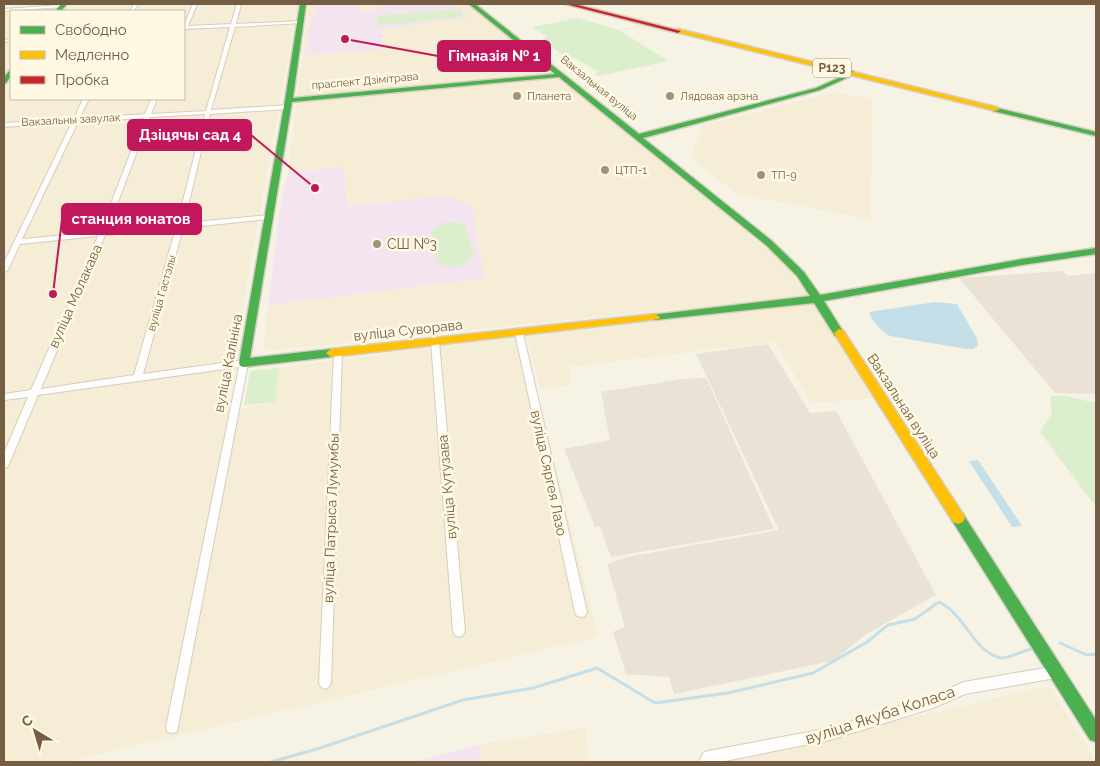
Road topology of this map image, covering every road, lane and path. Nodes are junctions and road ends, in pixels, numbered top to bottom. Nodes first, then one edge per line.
1 (195, 4) edge
2 (239, 4) edge
3 (303, 4) edge
4 (472, 4) edge
5 (568, 4) edge
6 (61, 7) edge
7 (4, 10) edge
8 (301, 22) junction
9 (185, 26) edge
10 (232, 26) junction
11 (185, 28) edge
12 (850, 72) junction
13 (562, 75) junction
14 (86, 100) edge
15 (154, 100) edge
16 (289, 104) junction
17 (208, 112) junction
18 (147, 116) junction
19 (76, 119) junction
20 (4, 125) edge
21 (1096, 134) edge
22 (638, 137) junction
23 (269, 217) junction
24 (180, 226) junction
25 (102, 235) junction
26 (18, 242) junction
27 (1096, 251) edge
28 (4, 270) edge
29 (817, 299) junction
30 (519, 333) junction
31 (435, 342) junction
32 (338, 353) junction
33 (244, 363) junction
34 (138, 378) junction
35 (33, 394) junction
36 (4, 398) edge
37 (4, 464) edge
38 (581, 612) dead end
39 (458, 631) dead end
40 (1056, 672) junction
41 (325, 683) dead end
42 (172, 727) dead end
43 (1096, 734) edge
44 (706, 762) edge

1 - 9 street
2 - 10 street, вуліца Гастэлы
3 - 8 main road, вуліца Калініна
4 - 13 main road, Вакзальная вуліца
5 - 12 main road, Р123
6 - 7 street
8 - 10 street
8 - 16 main road, вуліца Калініна
10 - 11 street
10 - 17 street, вуліца Гастэлы
12 - 21 main road, Р123
12 - 22 main road, Вакзальная вуліца
13 - 16 main road, праспект Дзімітрава
13 - 22 main road, Вакзальная вуліца
14 - 19 street
15 - 18 street, вуліца Молакава
16 - 17 street, Вакзальны завулак
16 - 23 main road, вуліца Калініна
17 - 18 street, Вакзальны завулак
17 - 24 street, вуліца Гастэлы
18 - 19 street, Вакзальны завулак
18 - 25 street, вуліца Молакава
19 - 20 street, Вакзальны завулак
19 - 26 street
22 - 29 main road, Вакзальная вуліца
23 - 24 street
23 - 33 main road, вуліца Калініна
24 - 25 street
24 - 34 street, вуліца Гастэлы
25 - 26 street
25 - 35 street, вуліца Молакава
26 - 28 street
27 - 29 main road, вуліца Суворава
29 - 30 main road, вуліца Суворава
29 - 40 main road, Вакзальная вуліца
30 - 31 main road, вуліца Суворава
30 - 38 street, вуліца Сяргея Лазо
31 - 32 main road, вуліца Суворава
31 - 39 street, вуліца Кутузава
32 - 33 main road, вуліца Суворава
32 - 41 street, вуліца Патрыса Лумумбы
33 - 34 street, вуліца Суворава
33 - 42 street, вуліца Калініна
34 - 35 street, вуліца Суворава
35 - 36 street, вуліца Суворава
35 - 37 street, вуліца Молакава
40 - 43 main road, Вакзальная вуліца
40 - 44 street, вуліца Якуба Коласа

